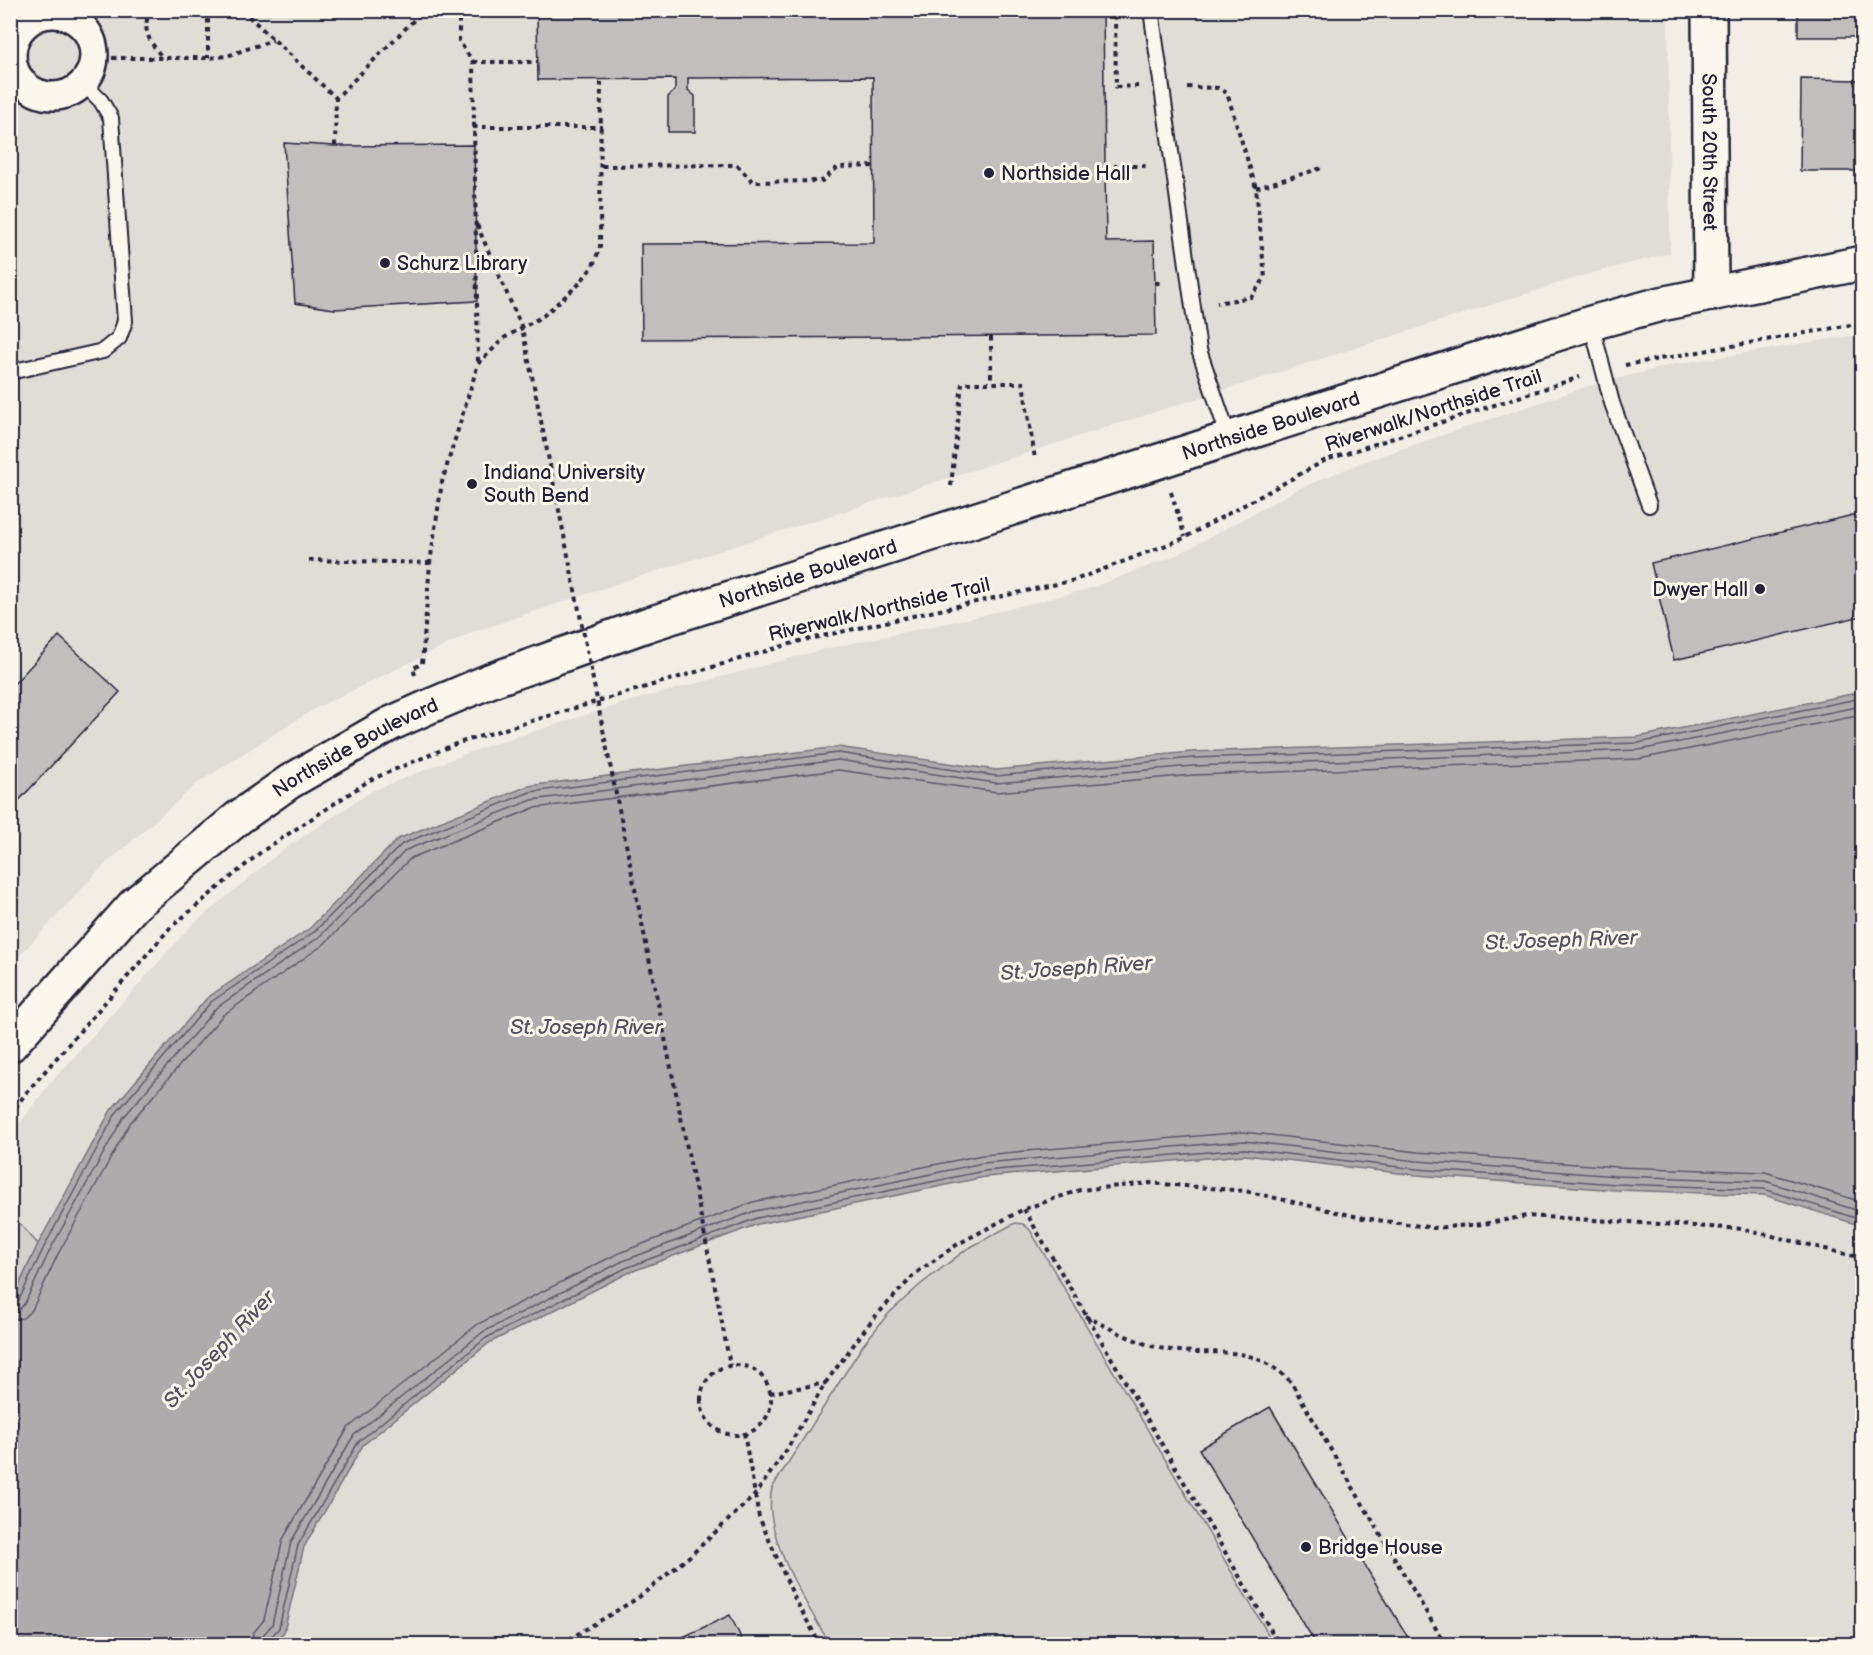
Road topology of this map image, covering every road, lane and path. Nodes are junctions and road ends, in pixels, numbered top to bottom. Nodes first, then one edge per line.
1 (151, 10) edge
2 (208, 10) edge
3 (242, 10) edge
4 (424, 10) edge
5 (459, 10) edge
6 (1151, 10) edge
7 (1709, 10) edge
8 (1103, 15) dead end
9 (1115, 15) junction
10 (1131, 15) dead end
11 (274, 40) junction
12 (94, 58) junction
13 (162, 58) junction
14 (208, 58) junction
15 (472, 62) junction
16 (538, 62) dead end
17 (601, 79) dead end
18 (82, 83) junction
19 (1143, 86) dead end
20 (1210, 88) dead end
21 (20, 91) edge
22 (336, 98) junction
23 (473, 127) junction
24 (602, 127) junction
25 (335, 146) dead end
26 (602, 165) junction
27 (1105, 165) dead end
28 (1140, 165) dead end
29 (873, 166) dead end
30 (1322, 168) dead end
31 (1256, 188) junction
32 (476, 224) junction
33 (1863, 263) edge
34 (1711, 294) junction
35 (1244, 299) dead end
36 (1591, 323) junction
37 (1863, 323) edge
38 (522, 328) junction
39 (991, 337) dead end
40 (478, 364) junction
41 (1603, 370) junction
42 (10, 372) edge
43 (991, 382) junction
44 (1229, 438) junction
45 (1035, 459) dead end
46 (951, 486) dead end
47 (1649, 505) dead end
48 (309, 560) dead end
49 (430, 563) junction
50 (413, 668) dead end
51 (10, 1045) edge
52 (10, 1115) edge
53 (1024, 1209) junction
54 (1863, 1258) edge
55 (1085, 1316) junction
56 (730, 1365) junction
57 (826, 1382) junction
58 (770, 1393) junction
59 (744, 1433) junction
60 (754, 1496) junction
61 (561, 1644) edge
62 (820, 1644) edge
63 (1279, 1644) edge
64 (1445, 1644) edge

1 - 13 path
2 - 14 path
3 - 11 path
4 - 22 path
5 - 15 path
6 - 44 lane
7 - 34 street, South 20th Street
8 - 9 path
9 - 10 path
9 - 19 path
11 - 14 path
11 - 22 path
12 - 13 path
12 - 18 street
12 - 21 street
13 - 14 path
15 - 16 path
15 - 23 path
17 - 24 path
18 - 21 street
18 - 42 lane
20 - 31 path
22 - 25 path
23 - 24 path
23 - 32 path
24 - 26 path
26 - 29 path
26 - 38 path
27 - 28 path
30 - 31 path
31 - 35 path
32 - 38 path
32 - 40 path
33 - 34 street, Northside Boulevard
34 - 36 street, Northside Boulevard
36 - 41 lane
36 - 44 street, Northside Boulevard
37 - 41 path, Riverwalk/Northside Trail
38 - 40 path
38 - 56 path, bridge
39 - 43 path
40 - 49 path
41 - 47 lane
41 - 52 path, Riverwalk/Northside Trail
43 - 45 path
43 - 46 path
44 - 51 street, Northside Boulevard
48 - 49 path
49 - 50 path
53 - 54 path
53 - 55 path
53 - 57 path
55 - 63 path
55 - 64 path
56 - 58 path
56 - 59 path
57 - 58 path
57 - 60 path
58 - 59 path
59 - 60 path
60 - 61 path
60 - 62 path

